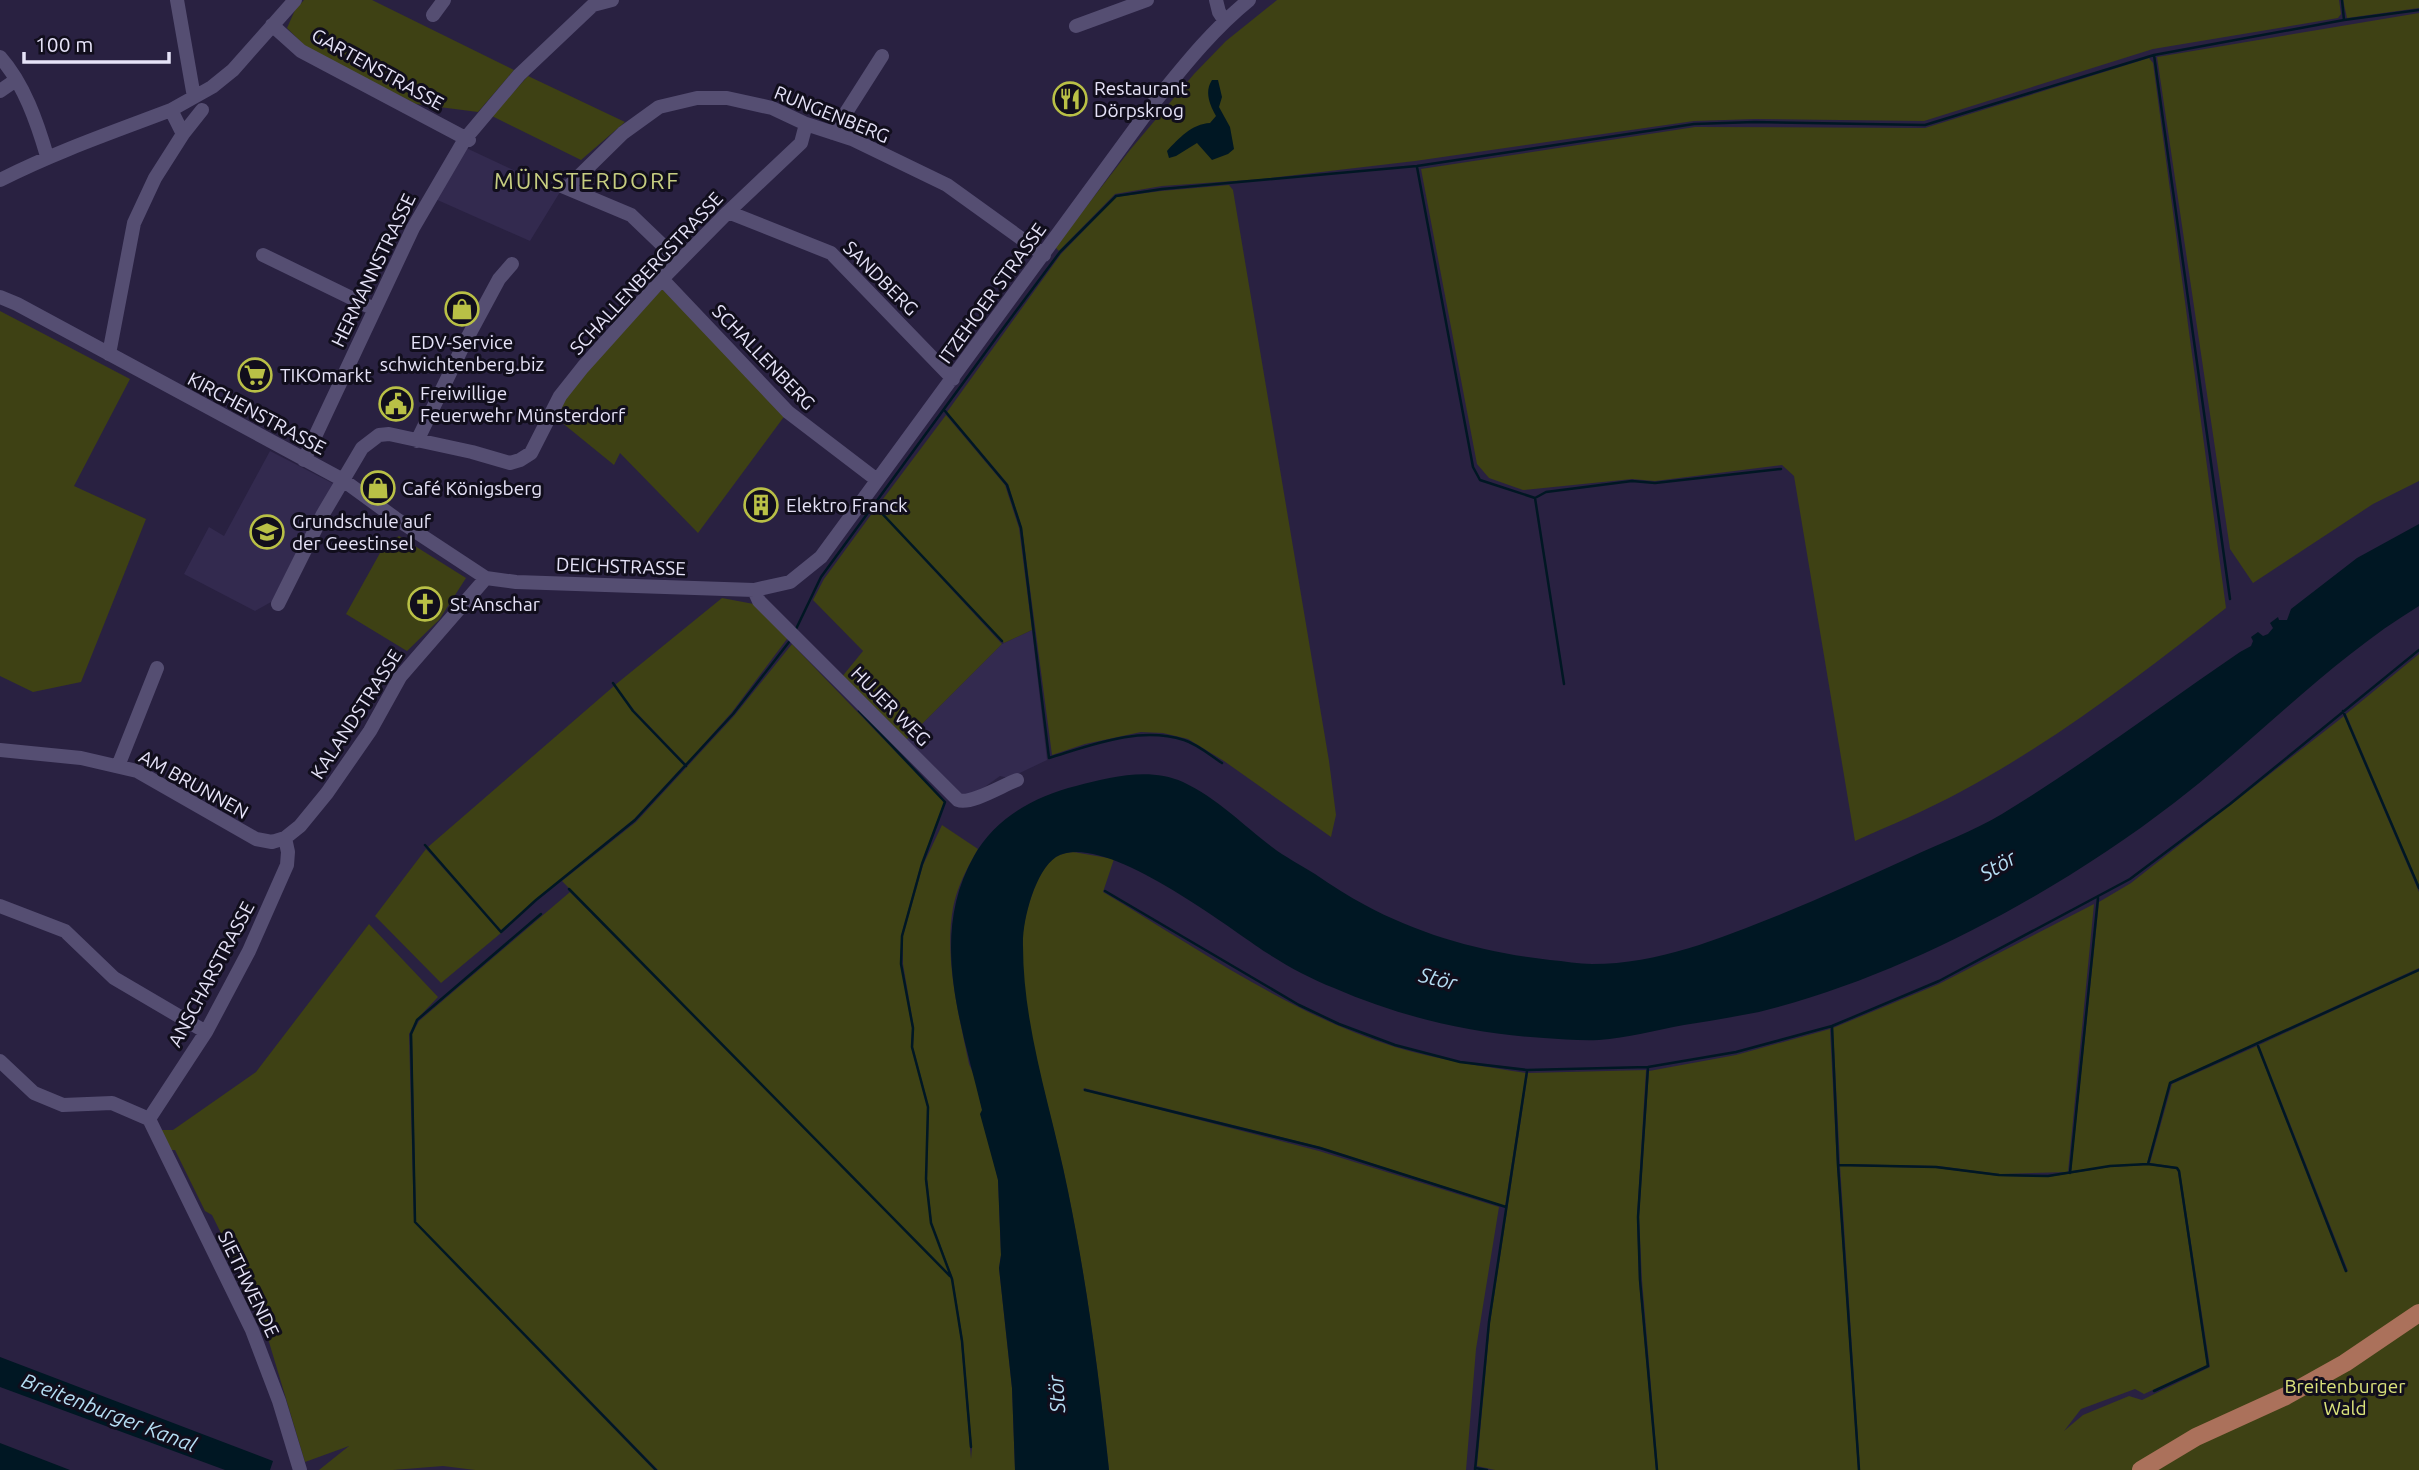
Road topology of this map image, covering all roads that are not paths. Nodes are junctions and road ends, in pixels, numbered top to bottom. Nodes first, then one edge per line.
1 (177, 0) edge
2 (295, 0) edge
3 (444, 0) edge
4 (612, 0) edge
5 (1147, 0) edge
6 (1216, 0) edge
7 (1250, 0) edge
8 (591, 3) edge
9 (433, 15) dead end
10 (1225, 21) junction
11 (272, 25) junction
12 (1076, 26) dead end
13 (882, 56) dead end
14 (0, 57) edge
15 (16, 80) junction
16 (0, 91) edge
17 (194, 97) junction
18 (171, 110) junction
19 (202, 110) dead end
20 (806, 124) junction
21 (833, 133) junction
22 (183, 134) junction
23 (467, 140) junction
24 (47, 156) junction
25 (0, 180) edge
26 (728, 212) junction
27 (263, 255) dead end
28 (1044, 255) junction
29 (679, 261) junction
30 (512, 264) dead end
31 (662, 279) junction
32 (0, 297) edge
33 (374, 309) junction
34 (109, 354) junction
35 (953, 379) junction
36 (417, 440) junction
37 (304, 460) junction
38 (343, 480) junction
39 (877, 480) junction
40 (486, 578) junction
41 (754, 590) junction
42 (278, 604) dead end
43 (157, 668) dead end
44 (0, 750) edge
45 (118, 765) junction
46 (1017, 780) dead end
47 (285, 838) junction
48 (0, 905) edge
49 (206, 1032) junction
50 (0, 1061) edge
51 (149, 1119) junction
52 (2419, 1313) edge
53 (300, 1470) edge
54 (2141, 1470) edge

1 - 17 street
2 - 11 street
3 - 9 street
4 - 8 street
5 - 12 street
6 - 10 street
7 - 10 street, ITZEHOER STRASSE
8 - 23 street, HERMANNSTRASSE
10 - 28 street, ITZEHOER STRASSE
11 - 17 street
11 - 23 street, GARTENSTRASSE
13 - 21 street
14 - 15 street
15 - 16 street
15 - 24 street
17 - 18 street
18 - 22 street
18 - 24 street
19 - 22 street
20 - 21 street, RUNGENBERG
20 - 26 street, SCHALLENBERGSTRASSE
20 - 29 street, RUNGENBERG
21 - 28 street, RUNGENBERG
22 - 34 street
23 - 33 street, HERMANNSTRASSE
24 - 25 street
26 - 29 street, SCHALLENBERGSTRASSE
26 - 35 street, SANDBERG
27 - 33 street
28 - 35 street, ITZEHOER STRASSE
29 - 31 street, SCHALLENBERGSTRASSE
30 - 36 street
31 - 36 street, SCHALLENBERGSTRASSE
31 - 39 street, SCHALLENBERG
32 - 34 street, KIRCHENSTRASSE
33 - 37 street, HERMANNSTRASSE
34 - 37 street, KIRCHENSTRASSE
35 - 39 street, ITZEHOER STRASSE
36 - 38 street, SCHALLENBERGSTRASSE
37 - 38 street, KIRCHENSTRASSE
38 - 40 street, KIRCHENSTRASSE
38 - 42 street
39 - 41 street, ITZEHOER STRASSE
40 - 41 street, DEICHSTRASSE
40 - 47 street, KALANDSTRASSE
41 - 46 street, HUJER WEG
43 - 45 street
44 - 45 street, AM BRUNNEN
45 - 47 street, AM BRUNNEN
47 - 49 street, ANSCHARSTRASSE
48 - 49 street
49 - 51 street, ANSCHARSTRASSE
50 - 51 street
51 - 53 street, SIETHWENDE
52 - 54 main road

